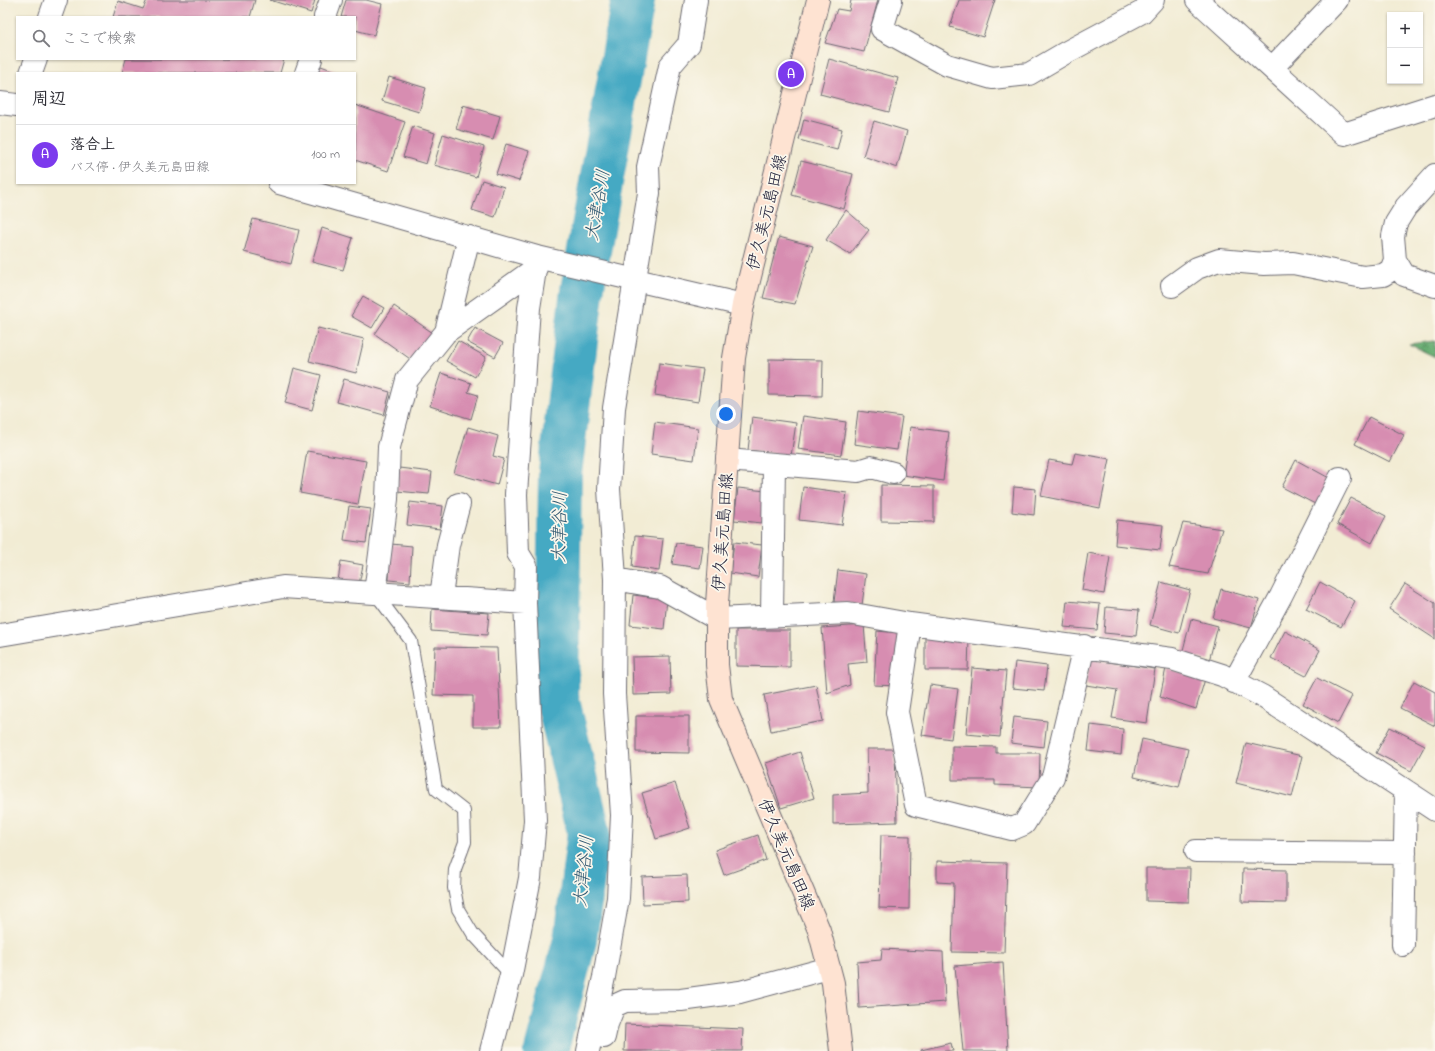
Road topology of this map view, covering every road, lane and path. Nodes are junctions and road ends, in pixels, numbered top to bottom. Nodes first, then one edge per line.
1 (56, 0) edge
2 (331, 0) edge
3 (696, 0) edge
4 (818, 0) edge
5 (891, 0) edge
6 (1153, 0) edge
7 (1197, 0) edge
8 (1337, 0) edge
9 (50, 16) edge
10 (325, 16) edge
11 (36, 60) edge
12 (311, 60) edge
13 (1272, 68) junction
14 (31, 72) edge
15 (306, 72) edge
16 (1435, 105) edge
17 (1435, 175) edge
18 (283, 184) edge
19 (469, 237) junction
20 (1395, 260) junction
21 (540, 261) junction
22 (634, 280) junction
23 (1172, 286) dead end
24 (1435, 286) edge
25 (743, 305) junction
26 (446, 332) junction
27 (728, 460) junction
28 (774, 464) junction
29 (893, 473) dead end
30 (1340, 478) dead end
31 (459, 504) dead end
32 (615, 579) junction
33 (375, 593) junction
34 (441, 597) junction
35 (525, 603) junction
36 (772, 616) junction
37 (718, 619) junction
38 (910, 624) junction
39 (0, 635) edge
40 (1084, 646) junction
41 (1234, 682) junction
42 (1406, 791) junction
43 (1435, 810) edge
44 (1196, 851) dead end
45 (1405, 853) junction
46 (1403, 945) dead end
47 (829, 968) junction
48 (511, 975) junction
49 (491, 1051) edge
50 (588, 1051) edge
51 (601, 1051) edge
52 (841, 1051) edge

1 - 9 street
2 - 10 street
3 - 22 street
4 - 25 main road, 伊久美元島田線
5 - 6 street
7 - 13 street
8 - 13 street
11 - 14 street
12 - 15 street
13 - 16 street
17 - 20 street
18 - 19 street
19 - 21 street
19 - 26 street
20 - 23 street
20 - 24 street
21 - 22 street
21 - 26 street
21 - 35 street
22 - 25 street
22 - 32 street
25 - 27 main road, 伊久美元島田線
26 - 33 street
27 - 28 street
27 - 37 main road, 伊久美元島田線
28 - 29 street
28 - 36 street
30 - 41 street
31 - 34 street
32 - 37 street
32 - 50 street
33 - 34 street
33 - 39 street
33 - 48 lane
34 - 35 street
35 - 48 street
36 - 37 street
36 - 38 street
37 - 47 main road, 伊久美元島田線
38 - 40 street
38 - 40 street
40 - 41 street
41 - 42 street
42 - 43 street
42 - 45 street
44 - 45 street
45 - 46 street
47 - 51 street
47 - 52 main road, 伊久美元島田線
48 - 49 street

